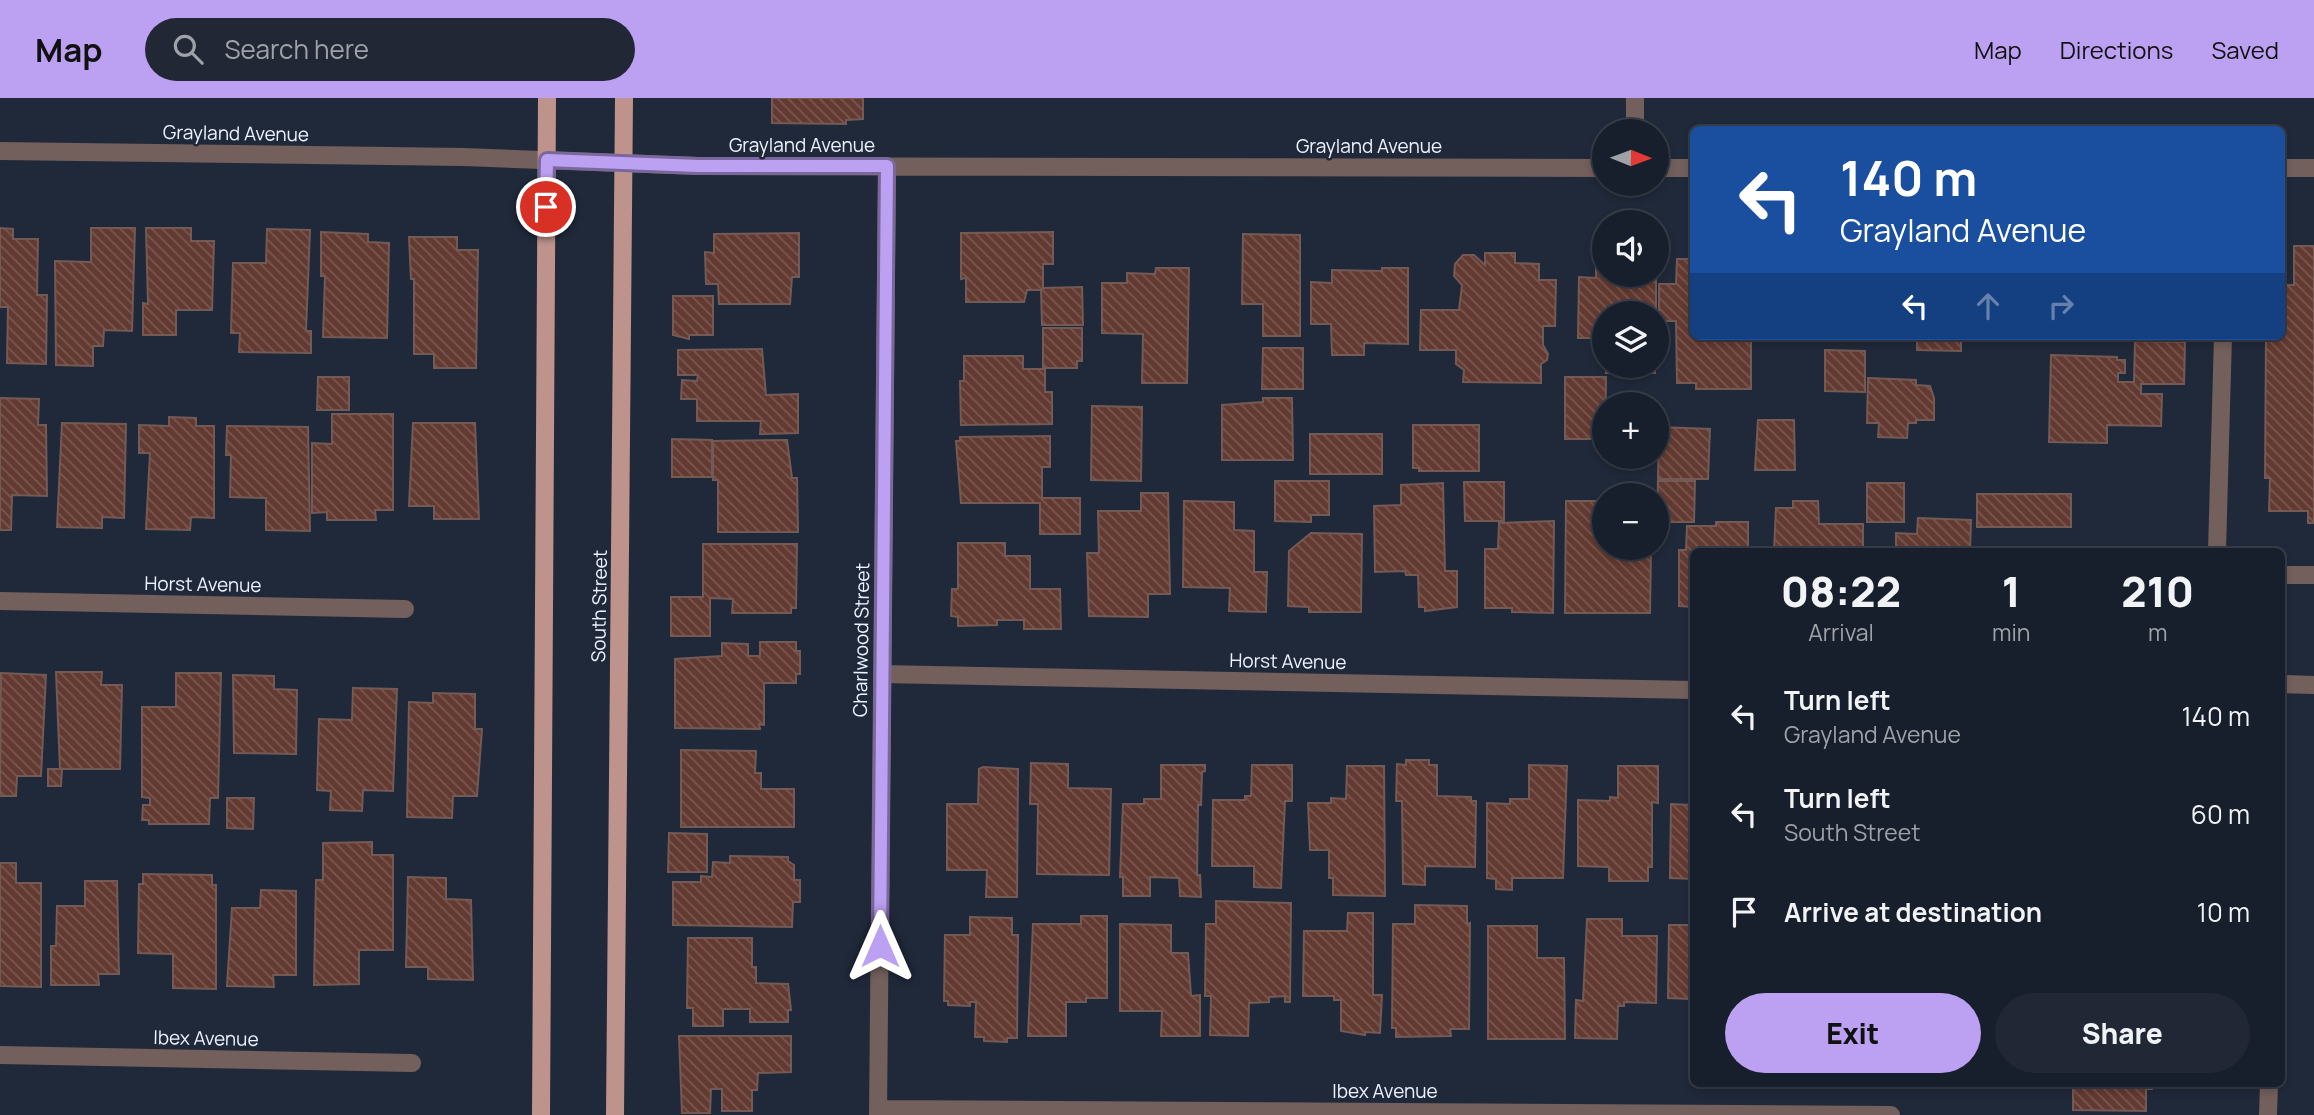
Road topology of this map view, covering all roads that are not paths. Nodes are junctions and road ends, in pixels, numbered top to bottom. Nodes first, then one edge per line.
1 (547, 98) edge
2 (624, 98) edge
3 (1635, 98) edge
4 (1635, 119) edge
5 (0, 150) edge
6 (547, 160) junction
7 (624, 162) junction
8 (887, 166) junction
9 (1592, 168) edge
10 (1670, 168) edge
11 (1690, 168) edge
12 (2285, 168) edge
13 (2314, 168) edge
14 (2223, 340) edge
15 (2217, 548) edge
16 (2285, 575) edge
17 (2314, 575) edge
18 (0, 601) edge
19 (405, 608) dead end
20 (882, 674) junction
21 (2285, 684) edge
22 (2314, 685) edge
23 (1690, 690) edge
24 (0, 1055) edge
25 (412, 1063) dead end
26 (2269, 1087) edge
27 (878, 1112) edge
28 (541, 1115) edge
29 (615, 1115) edge
30 (1891, 1115) edge
31 (2268, 1115) edge

1 - 6 main road
2 - 7 main road, South Street
3 - 4 street
5 - 6 street, Grayland Avenue
6 - 7 street, Grayland Avenue
6 - 28 main road
7 - 8 street, Grayland Avenue
7 - 29 main road, South Street
8 - 9 street, Grayland Avenue
8 - 20 street, Charlwood Street
10 - 11 street
12 - 13 street
14 - 15 street
16 - 17 street
18 - 19 street, Horst Avenue
20 - 23 street, Horst Avenue
20 - 27 street, Charlwood Street
21 - 22 street
24 - 25 street, Ibex Avenue
26 - 31 street
27 - 30 street, Ibex Avenue

